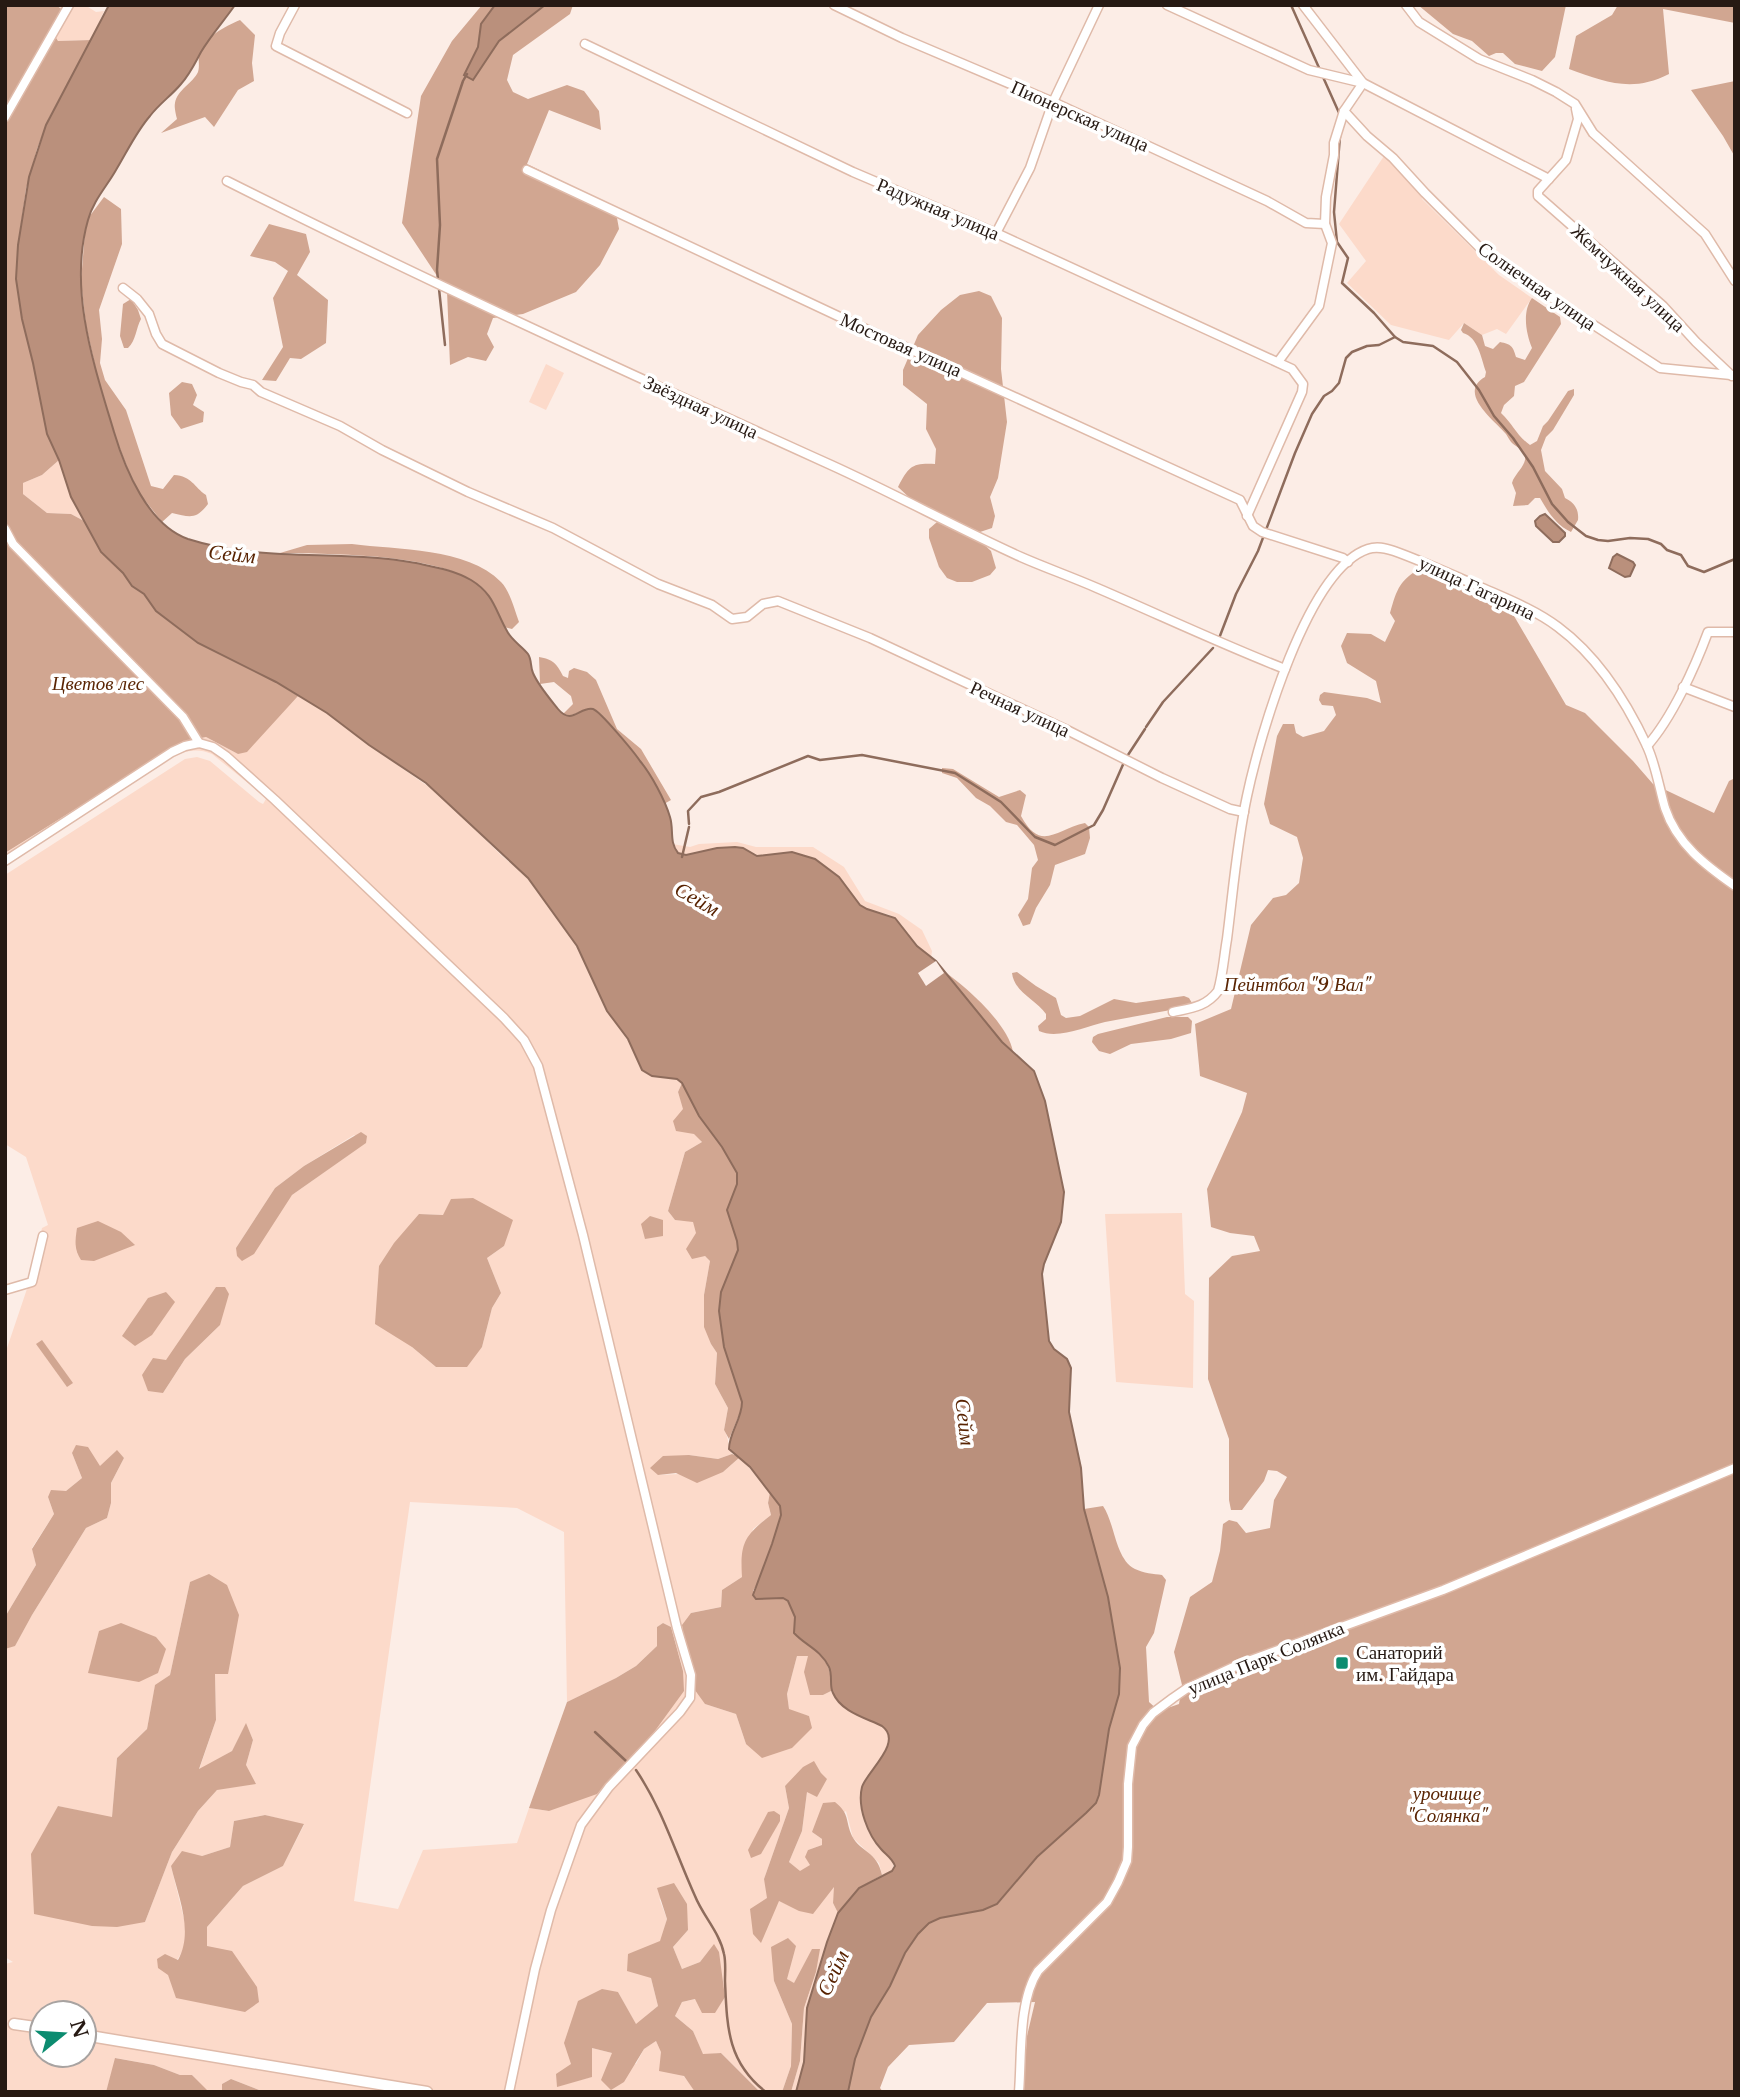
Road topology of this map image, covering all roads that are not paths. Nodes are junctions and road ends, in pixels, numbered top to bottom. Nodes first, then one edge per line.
1 (69, 5) edge
2 (295, 5) edge
3 (834, 5) edge
4 (1099, 5) edge
5 (1167, 5) edge
6 (1303, 5) edge
7 (1406, 5) edge
8 (585, 44) dead end
9 (1363, 83) junction
10 (1053, 102) junction
11 (1575, 104) junction
12 (1344, 111) junction
13 (407, 113) dead end
14 (5, 117) edge
15 (527, 170) dead end
16 (1549, 179) junction
17 (227, 181) dead end
18 (1325, 224) junction
19 (995, 235) junction
20 (1735, 281) edge
21 (122, 288) dead end
22 (1278, 362) junction
23 (1733, 377) edge
24 (1247, 516) junction
25 (5, 529) edge
26 (1348, 562) junction
27 (1735, 632) edge
28 (1285, 669) junction
29 (1683, 687) junction
30 (1735, 707) edge
31 (199, 743) junction
32 (1647, 746) junction
33 (1244, 812) junction
34 (5, 860) edge
35 (1735, 886) edge
36 (1173, 1012) dead end
37 (43, 1236) dead end
38 (5, 1290) edge
39 (1735, 1468) edge
40 (14, 2024) dead end
41 (28, 2026) edge
42 (98, 2037) edge
43 (372, 2082) junction
44 (393, 2092) edge
45 (427, 2092) edge
46 (509, 2092) edge
47 (1019, 2092) edge

1 - 14 street
2 - 13 street
3 - 10 street, Пионерская улица
4 - 10 street
5 - 9 street
6 - 9 street
7 - 11 street
8 - 19 street, Радужная улица
9 - 12 street
9 - 16 street
10 - 18 street, Пионерская улица
10 - 19 street
11 - 16 street
11 - 20 street
12 - 18 street
12 - 23 street, Солнечная улица
15 - 24 street, Мостовая улица
16 - 23 street, Жемчужная улица
17 - 28 street, Звёздная улица
18 - 22 street
19 - 22 street, Радужная улица
21 - 33 street, Речная улица
22 - 24 street, Радужная улица
24 - 26 street, Мостовая улица
25 - 31 street
26 - 28 street, улица Гагарина
26 - 32 street, улица Гагарина
27 - 29 street
28 - 33 street, улица Гагарина
29 - 30 street
29 - 32 street
31 - 34 street
31 - 46 street
32 - 35 street, улица Гагарина
33 - 36 street, улица Гагарина
37 - 38 street
39 - 47 street, улица Парк Солянка
40 - 41 street
42 - 43 street
43 - 44 street
43 - 45 street

